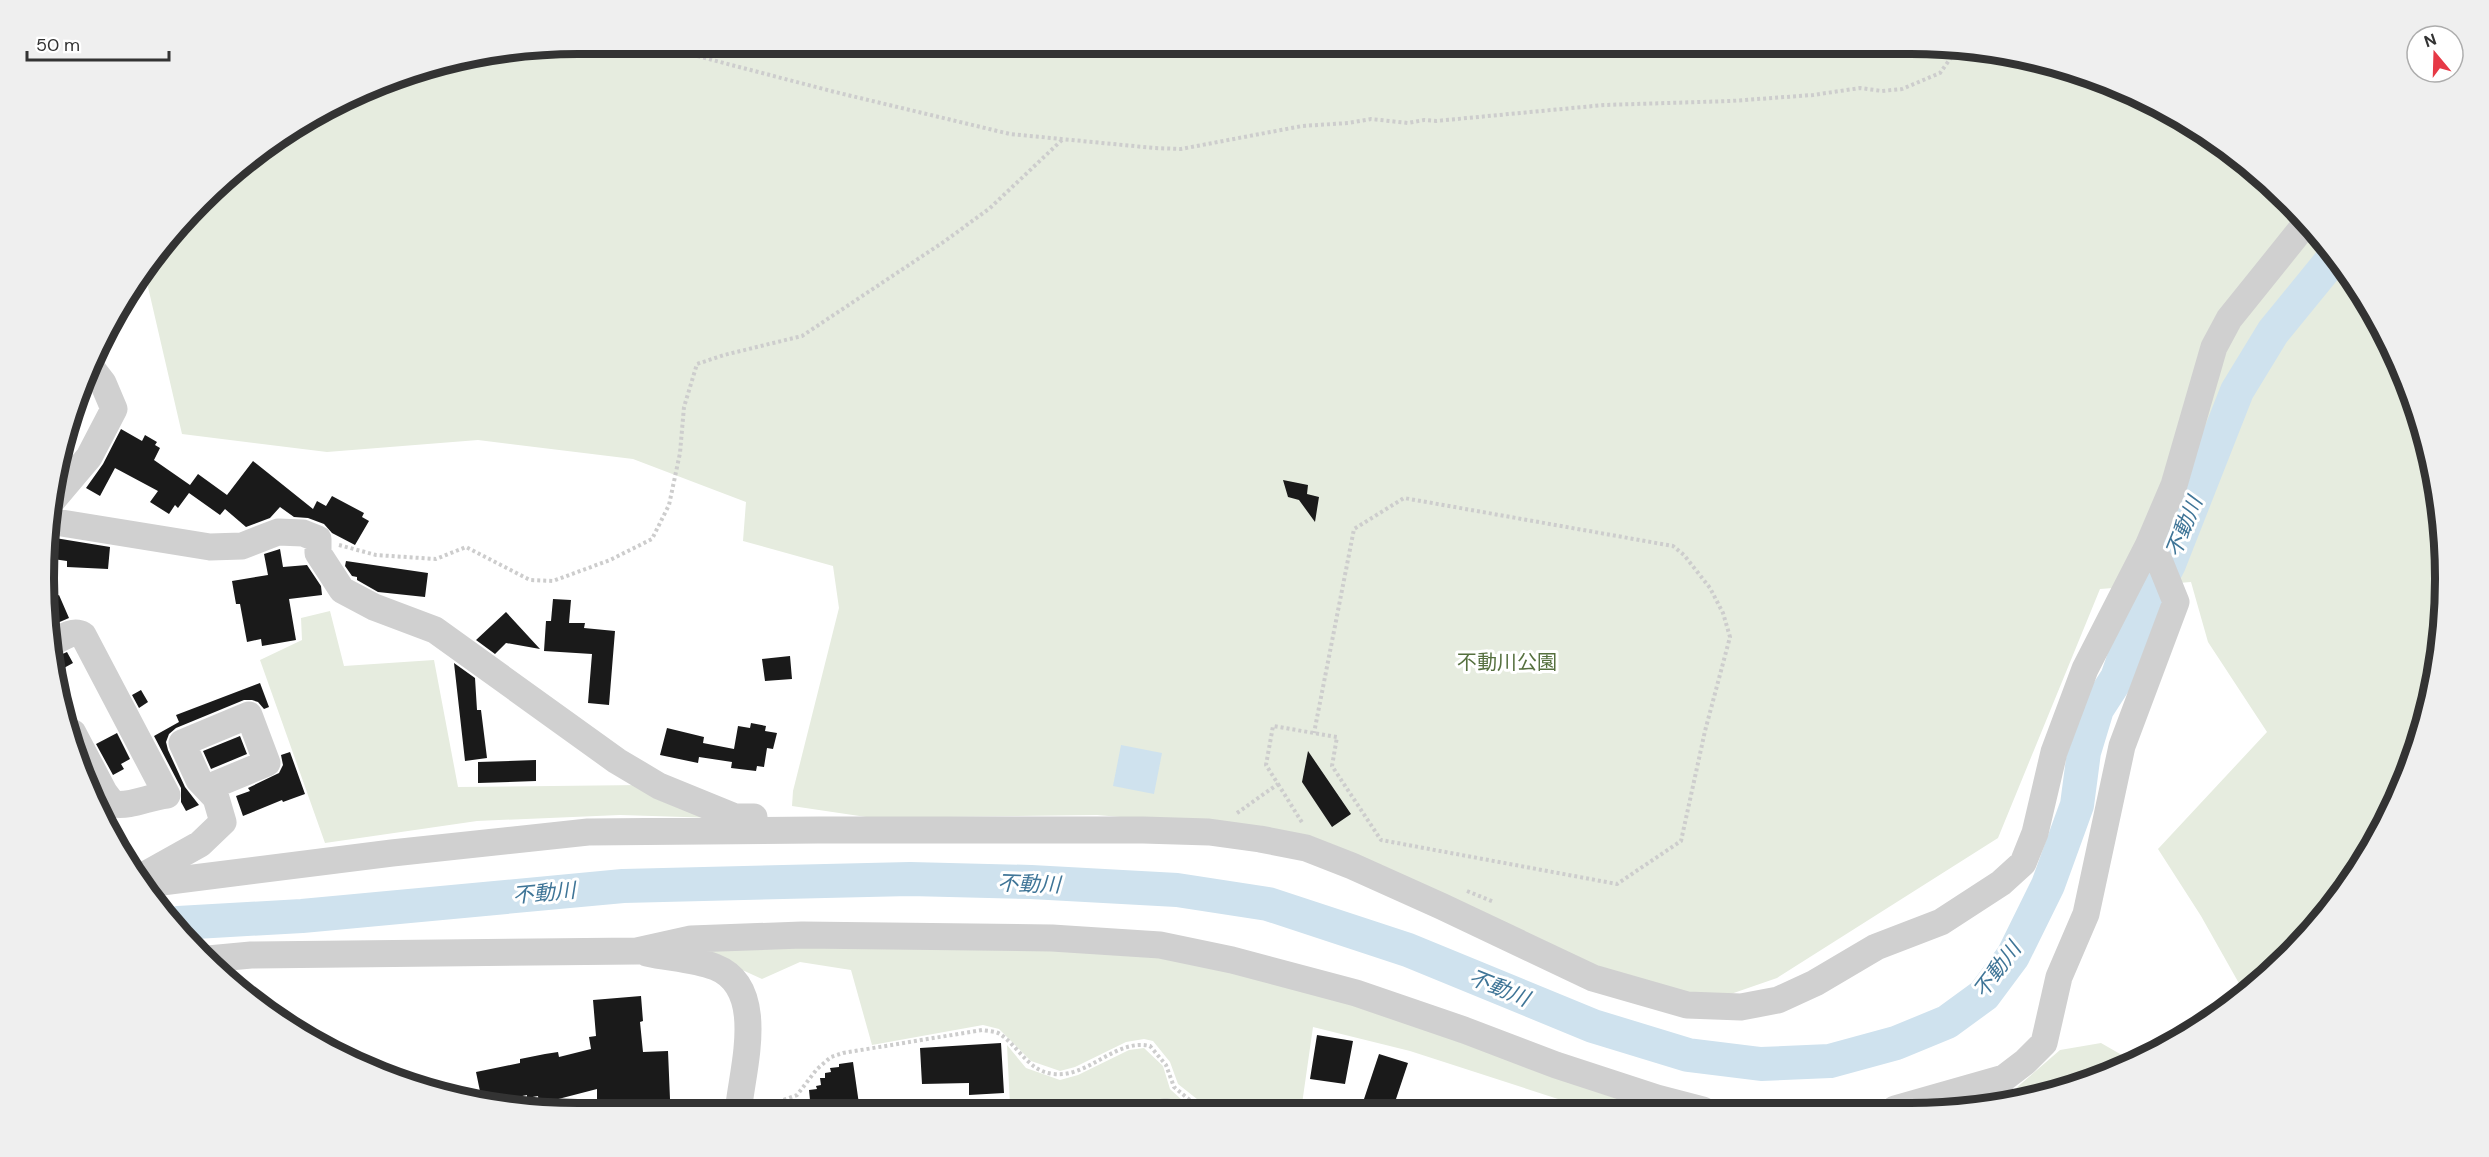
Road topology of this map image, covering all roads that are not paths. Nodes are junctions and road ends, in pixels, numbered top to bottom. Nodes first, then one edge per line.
1 (2301, 229) edge
2 (96, 374) edge
3 (62, 489) edge
4 (57, 522) edge
5 (2153, 553) junction
6 (57, 641) edge
7 (207, 788) dead end
8 (101, 795) edge
9 (819, 830) junction
10 (145, 875) edge
11 (152, 883) edge
12 (637, 951) junction
13 (217, 958) edge
14 (2004, 1078) junction
15 (1990, 1097) edge
16 (739, 1103) edge
17 (1676, 1103) edge
18 (1917, 1103) edge

1 - 5 street
2 - 3 street
4 - 9 street
5 - 9 street
5 - 14 street
6 - 8 street
7 - 10 street
9 - 11 street
12 - 13 street
12 - 16 street
12 - 17 street
14 - 15 street
14 - 18 street

